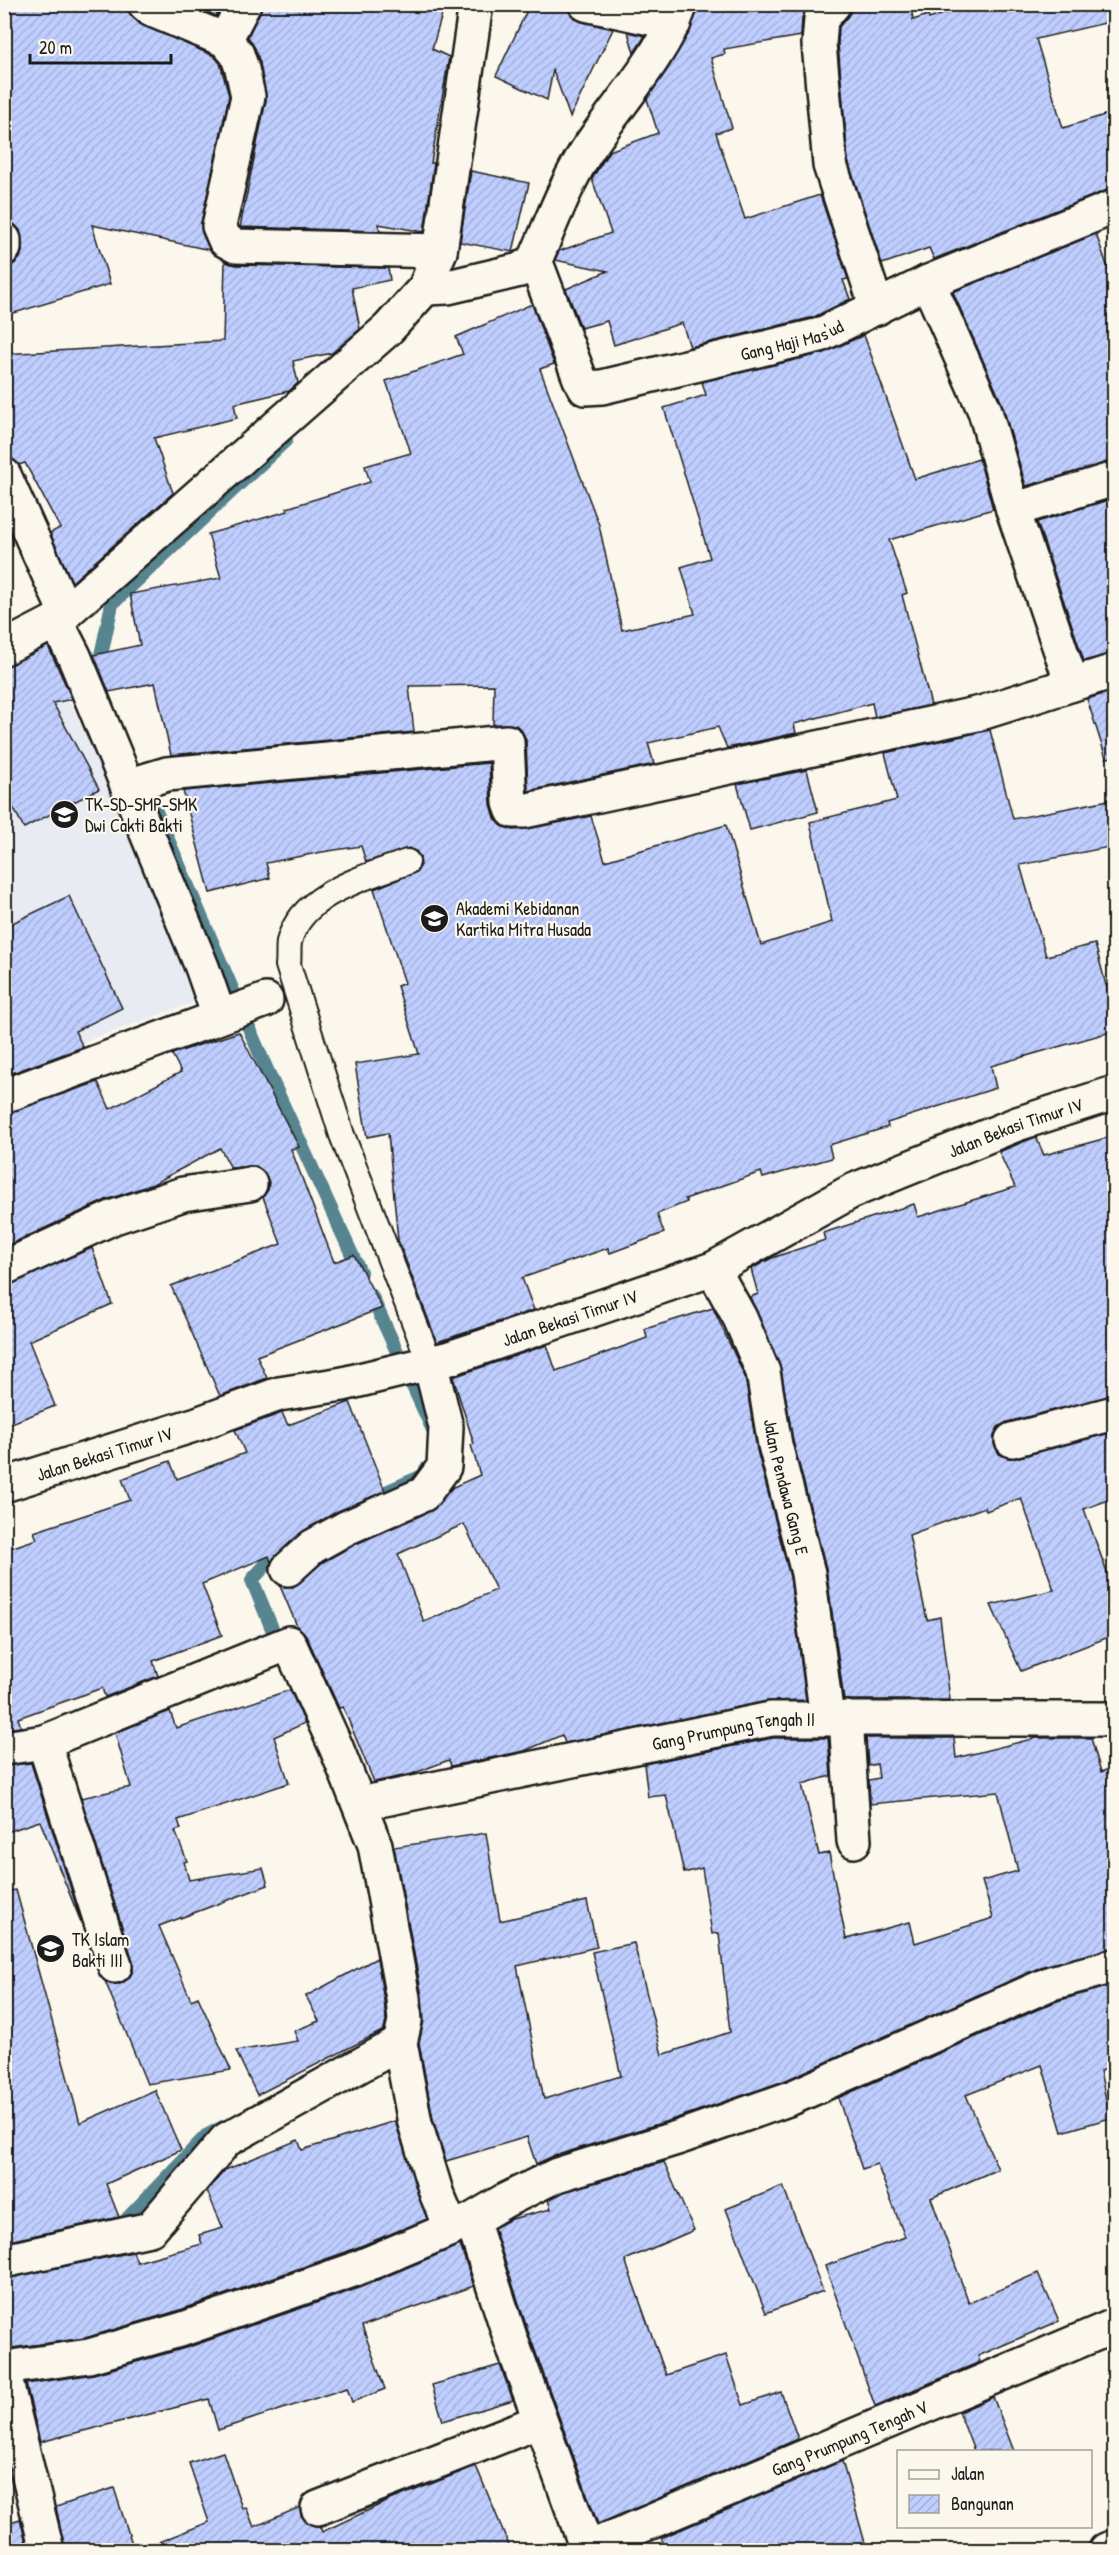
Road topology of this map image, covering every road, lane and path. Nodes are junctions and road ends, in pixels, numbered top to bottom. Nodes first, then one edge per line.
1 (145, 4) edge
2 (244, 4) edge
3 (476, 4) edge
4 (585, 4) edge
5 (834, 4) edge
6 (677, 14) edge
7 (225, 40) junction
8 (1114, 207) edge
9 (4, 240) edge
10 (4, 248) edge
11 (440, 251) junction
12 (535, 260) junction
13 (928, 282) junction
14 (437, 288) junction
15 (877, 308) junction
16 (4, 475) edge
17 (1114, 479) edge
18 (1013, 510) junction
19 (61, 617) junction
20 (4, 648) edge
21 (1114, 671) edge
22 (1072, 684) junction
23 (130, 785) junction
24 (407, 862) dead end
25 (252, 1005) junction
26 (1114, 1093) edge
27 (4, 1096) edge
28 (250, 1184) dead end
29 (4, 1268) edge
30 (713, 1269) junction
31 (411, 1367) junction
32 (1114, 1413) edge
33 (1012, 1440) dead end
34 (4, 1485) edge
35 (288, 1569) dead end
36 (837, 1718) junction
37 (1114, 1719) edge
38 (44, 1742) junction
39 (4, 1748) edge
40 (360, 1804) junction
41 (854, 1841) dead end
42 (115, 1966) dead end
43 (1114, 1966) edge
44 (400, 2043) junction
45 (462, 2224) junction
46 (4, 2261) edge
47 (1114, 2326) edge
48 (4, 2368) edge
49 (4, 2374) edge
50 (540, 2421) junction
51 (318, 2508) dead end
52 (1114, 2547) edge
53 (47, 2550) edge
54 (586, 2550) edge
55 (1106, 2550) edge

1 - 7 street
2 - 7 street
3 - 11 street
4 - 6 street
5 - 15 street
6 - 12 street
7 - 11 street
8 - 13 street, Gang Haji Mas'ud
9 - 10 street
11 - 14 street
12 - 14 street
12 - 15 street, Gang Haji Mas'ud
13 - 15 street, Gang Haji Mas'ud
13 - 18 street
14 - 19 street
16 - 19 street
17 - 18 street
18 - 22 street
19 - 20 street
19 - 23 street
21 - 22 street
22 - 23 street
23 - 25 street
24 - 25 lane
25 - 27 street
25 - 31 lane
26 - 30 street, Jalan Bekasi Timur IV
28 - 29 street
30 - 31 street, Jalan Bekasi Timur IV
30 - 36 street, Jalan Pendawa Gang E
31 - 34 street, Jalan Bekasi Timur IV
31 - 35 street
32 - 33 street
36 - 37 street, Gang Prumpung Tengah II
36 - 40 street, Gang Prumpung Tengah II
36 - 41 street, Jalan Pendawa Gang E
38 - 39 street
38 - 40 street
38 - 42 street
40 - 44 street
43 - 45 street
44 - 45 street
44 - 46 street
45 - 48 street
45 - 50 street
47 - 54 street, Gang Prumpung Tengah V
49 - 53 street
50 - 51 street
50 - 54 street
52 - 55 street

